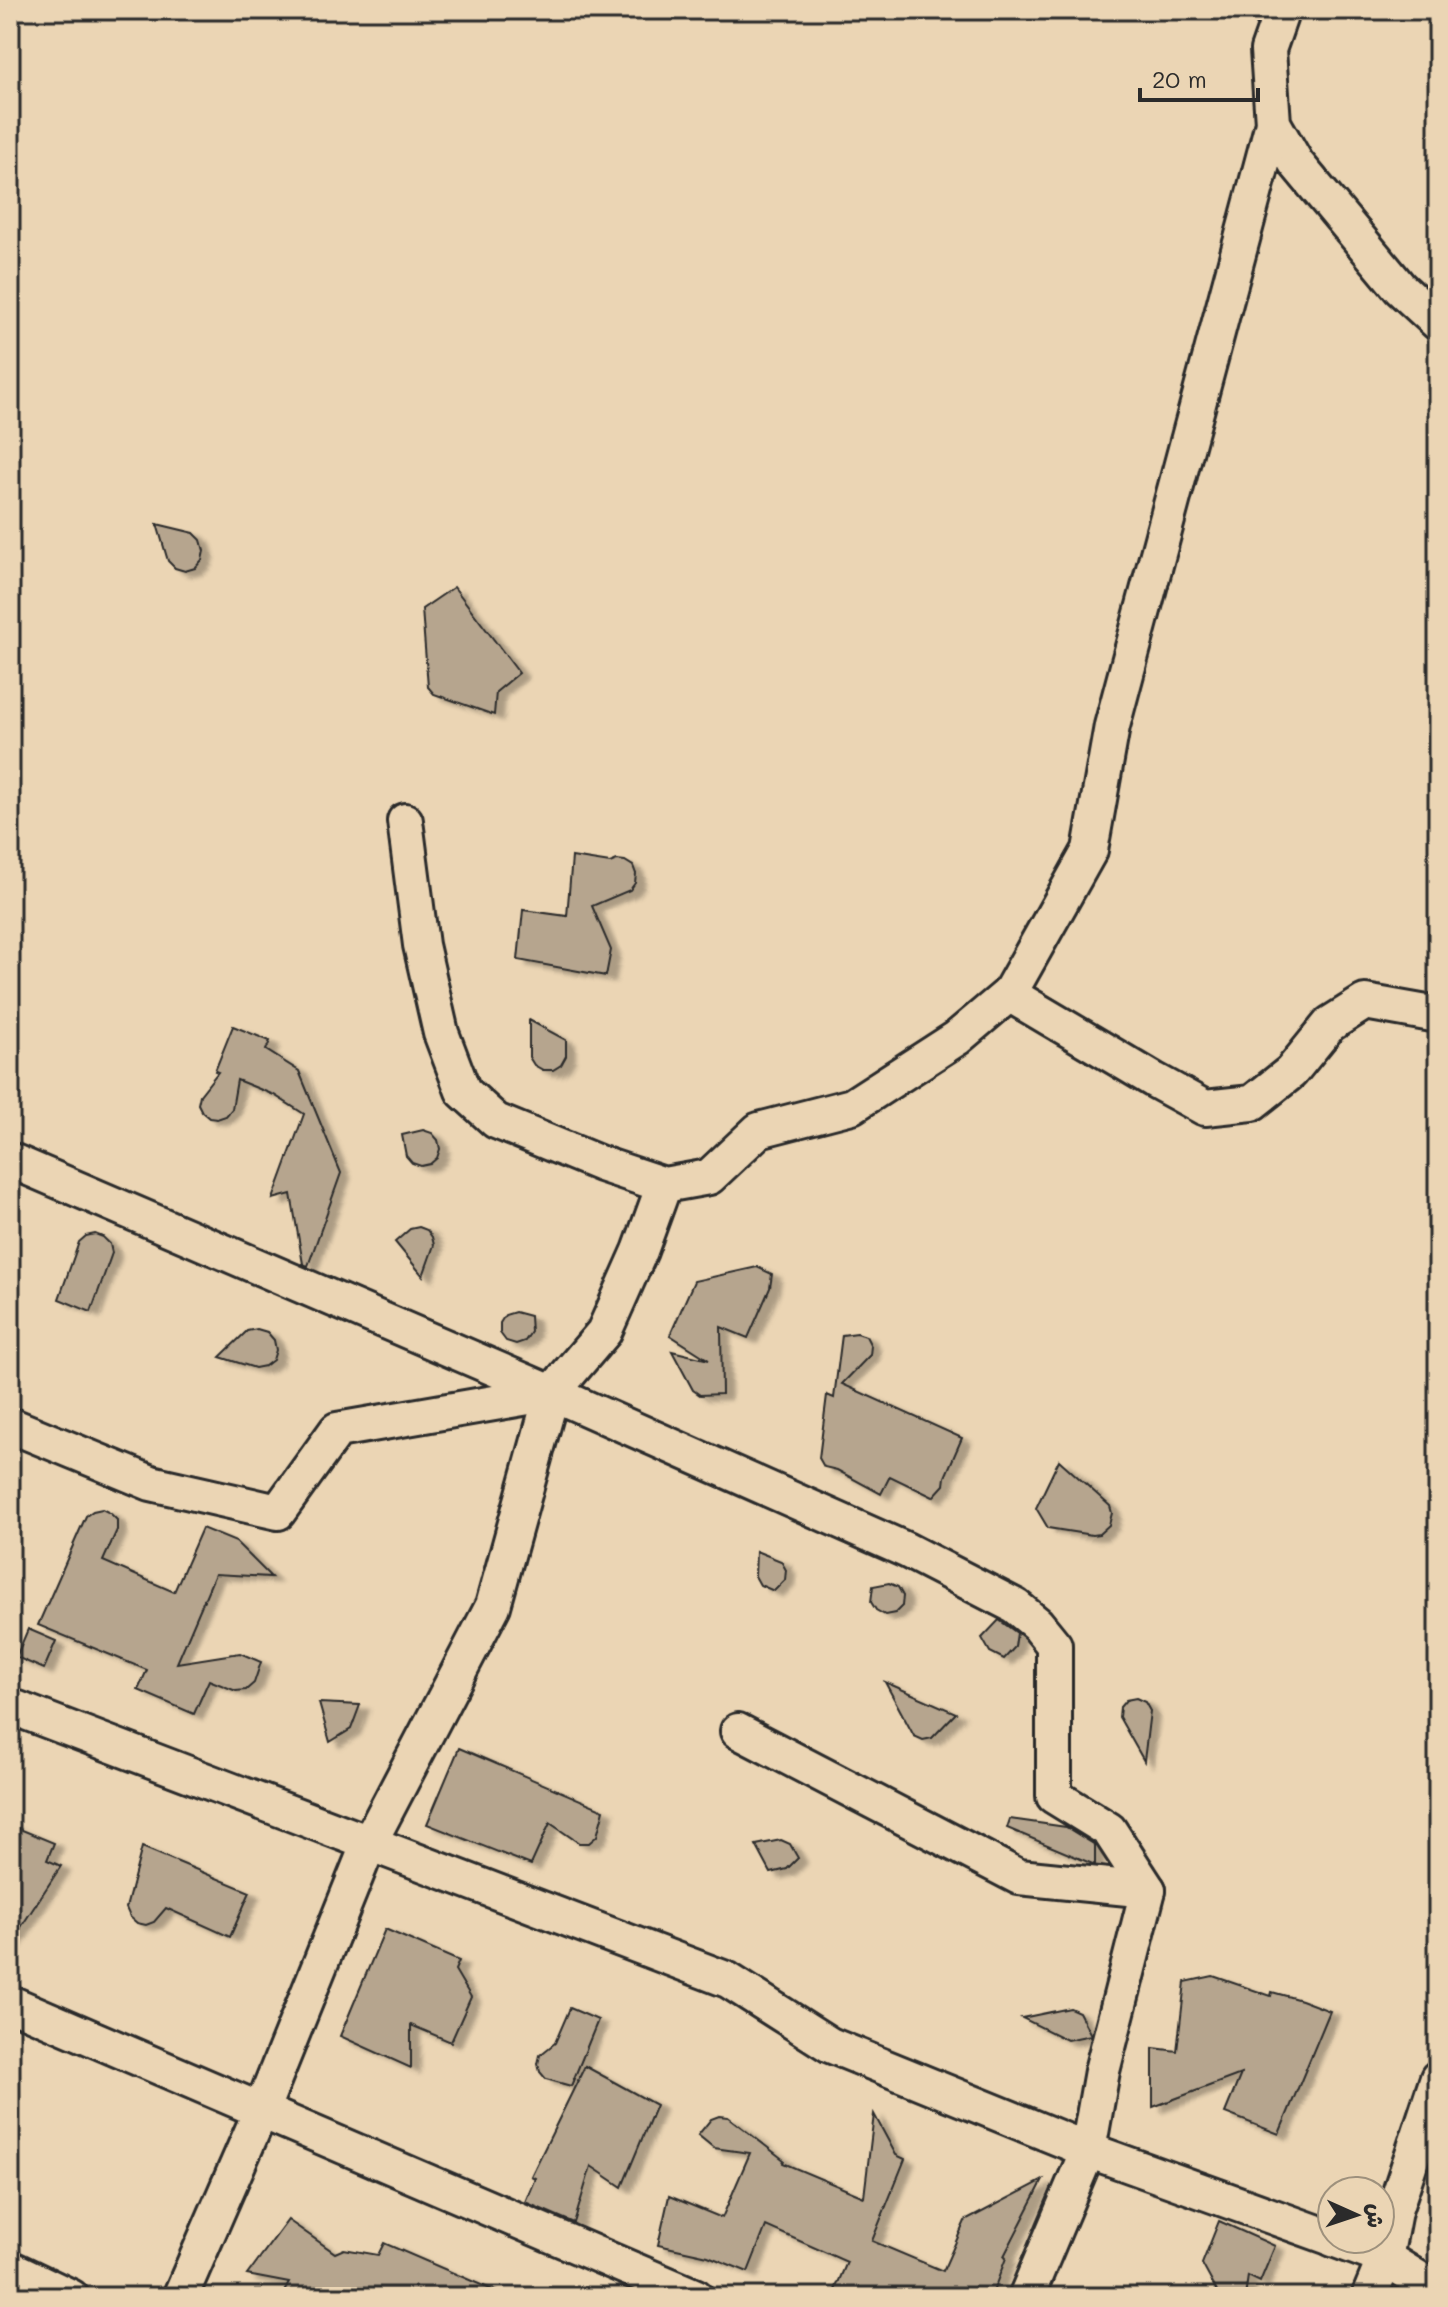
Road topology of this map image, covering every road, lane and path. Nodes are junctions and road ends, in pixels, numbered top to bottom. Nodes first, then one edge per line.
1 (1282, 10) edge
2 (1273, 123) junction
3 (1438, 323) edge
4 (405, 821) dead end
5 (1009, 994) junction
6 (1438, 1015) edge
7 (10, 1160) edge
8 (664, 1185) junction
9 (552, 1393) junction
10 (10, 1425) edge
11 (10, 1706) edge
12 (738, 1731) dead end
13 (369, 1843) junction
14 (1148, 1890) junction
15 (10, 2003) edge
16 (1436, 2089) edge
17 (261, 2111) junction
18 (1088, 2150) junction
19 (1316, 2233) edge
20 (1377, 2255) edge
21 (1385, 2258) junction
22 (10, 2268) edge
23 (1438, 2291) edge
24 (71, 2297) edge
25 (180, 2297) edge
26 (696, 2297) edge
27 (1026, 2297) edge
28 (1369, 2297) edge

1 - 2 street
2 - 3 street
2 - 5 street
4 - 8 street
5 - 6 street
5 - 8 street
7 - 9 street
8 - 9 street
9 - 10 street
9 - 13 street
9 - 14 street
11 - 13 street
12 - 14 street
13 - 17 street
13 - 18 street
14 - 18 street
15 - 17 street
16 - 21 street
17 - 25 street
17 - 26 street
18 - 19 street
18 - 27 street
20 - 21 street
21 - 23 street
21 - 28 street
22 - 24 street

